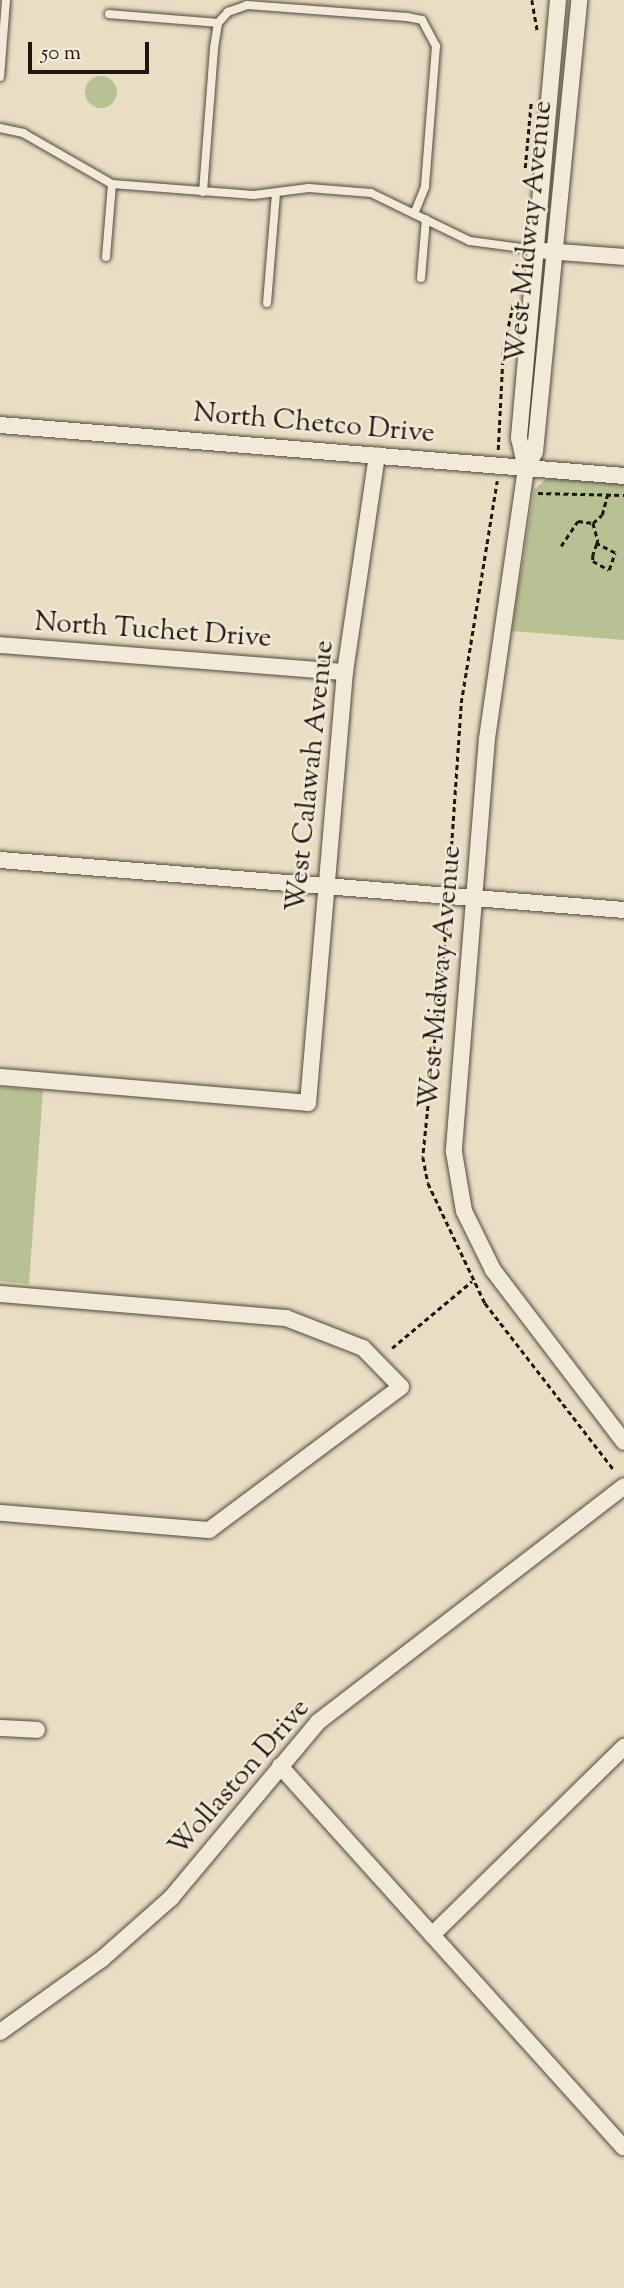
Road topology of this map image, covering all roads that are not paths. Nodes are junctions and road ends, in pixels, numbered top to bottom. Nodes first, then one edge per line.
1 (6, 0) edge
2 (558, 0) edge
3 (579, 0) edge
4 (109, 14) dead end
5 (218, 23) junction
6 (0, 77) edge
7 (0, 128) edge
8 (112, 184) junction
9 (203, 192) junction
10 (276, 193) junction
11 (415, 212) junction
12 (426, 219) junction
13 (537, 250) junction
14 (554, 252) junction
15 (106, 257) dead end
16 (624, 257) edge
17 (421, 278) dead end
18 (267, 303) dead end
19 (0, 424) edge
20 (377, 455) junction
21 (526, 467) junction
22 (624, 476) edge
23 (0, 645) edge
24 (345, 672) junction
25 (0, 860) edge
26 (326, 888) junction
27 (473, 900) junction
28 (624, 911) edge
29 (0, 1077) edge
30 (0, 1294) edge
31 (624, 1442) edge
32 (624, 1486) edge
33 (0, 1513) edge
34 (0, 1728) edge
35 (37, 1730) dead end
36 (624, 1747) edge
37 (280, 1766) junction
38 (432, 1935) junction
39 (0, 2032) edge
40 (623, 2147) edge

1 - 6 lane
2 - 13 street, West Midway Avenue
3 - 14 street, West Midway Avenue
4 - 5 lane
5 - 9 lane
5 - 11 lane
7 - 8 lane
8 - 9 lane
8 - 15 lane
9 - 10 lane
10 - 11 lane
10 - 18 lane
11 - 12 lane
12 - 13 lane
12 - 17 lane
13 - 14 street
13 - 21 street, West Midway Avenue
14 - 16 street
14 - 21 street, West Midway Avenue
19 - 20 street, North Chetco Drive
20 - 21 street, North Chetco Drive
20 - 24 street, West Calawah Avenue
21 - 22 street, North Chetco Drive
21 - 27 street, West Midway Avenue
23 - 24 street, North Tuchet Drive
24 - 26 street, West Calawah Avenue
25 - 26 street
26 - 27 street
26 - 29 street, West Calawah Avenue
27 - 28 street
27 - 31 street, West Midway Avenue
30 - 33 street
32 - 37 street, Wollaston Drive
34 - 35 street
36 - 38 street
37 - 38 street
37 - 39 street, Wollaston Drive
38 - 40 street

